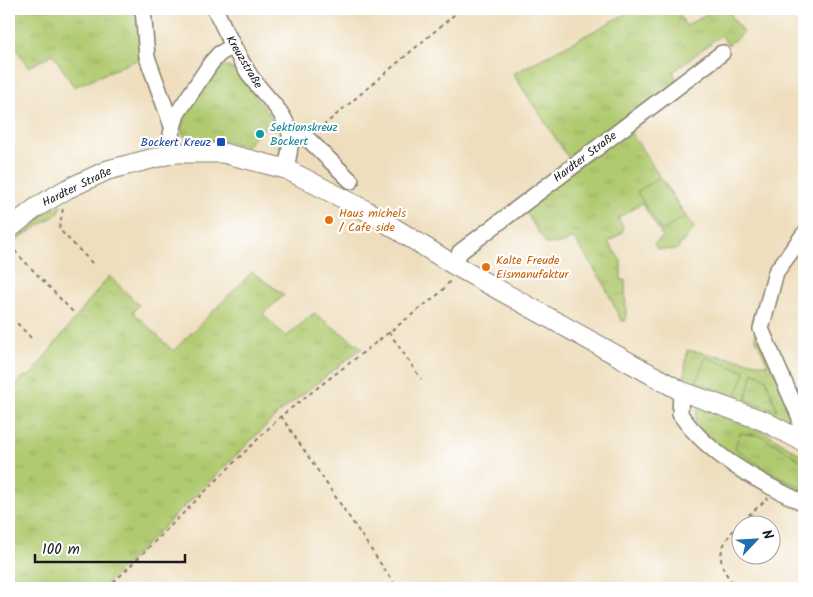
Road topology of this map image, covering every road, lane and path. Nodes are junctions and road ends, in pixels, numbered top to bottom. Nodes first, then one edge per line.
1 (143, 9) edge
2 (215, 9) edge
3 (460, 9) edge
4 (232, 46) junction
5 (722, 53) dead end
6 (172, 126) junction
7 (290, 136) junction
8 (308, 139) junction
9 (174, 154) junction
10 (286, 169) junction
11 (351, 181) dead end
12 (67, 189) junction
13 (9, 229) edge
14 (804, 234) edge
15 (9, 245) edge
16 (93, 264) dead end
17 (454, 265) junction
18 (73, 312) dead end
19 (9, 322) edge
20 (389, 332) junction
21 (34, 340) dead end
22 (421, 379) dead end
23 (681, 391) junction
24 (280, 416) junction
25 (802, 441) edge
26 (777, 490) junction
27 (804, 503) edge
28 (108, 588) edge
29 (397, 588) edge
30 (740, 588) edge

1 - 6 street
2 - 4 street, Kreuzstraße
3 - 8 path
4 - 6 street
4 - 7 street, Kreuzstraße
5 - 17 street, Hardter Straße
6 - 9 street
7 - 8 street
7 - 10 street, Kreuzstraße
8 - 11 street
9 - 10 main road, Hardter Straße
9 - 12 main road, Hardter Straße
10 - 17 main road, Hardter Straße
12 - 13 main road, Hardter Straße
12 - 16 path
14 - 25 street, Hardter Straße
15 - 18 path
17 - 20 path
17 - 23 main road, Hardter Straße
19 - 21 path
20 - 22 path
20 - 24 path
23 - 25 main road, Hardter Straße
23 - 26 street
24 - 28 path
24 - 29 path
26 - 27 street
26 - 30 path

